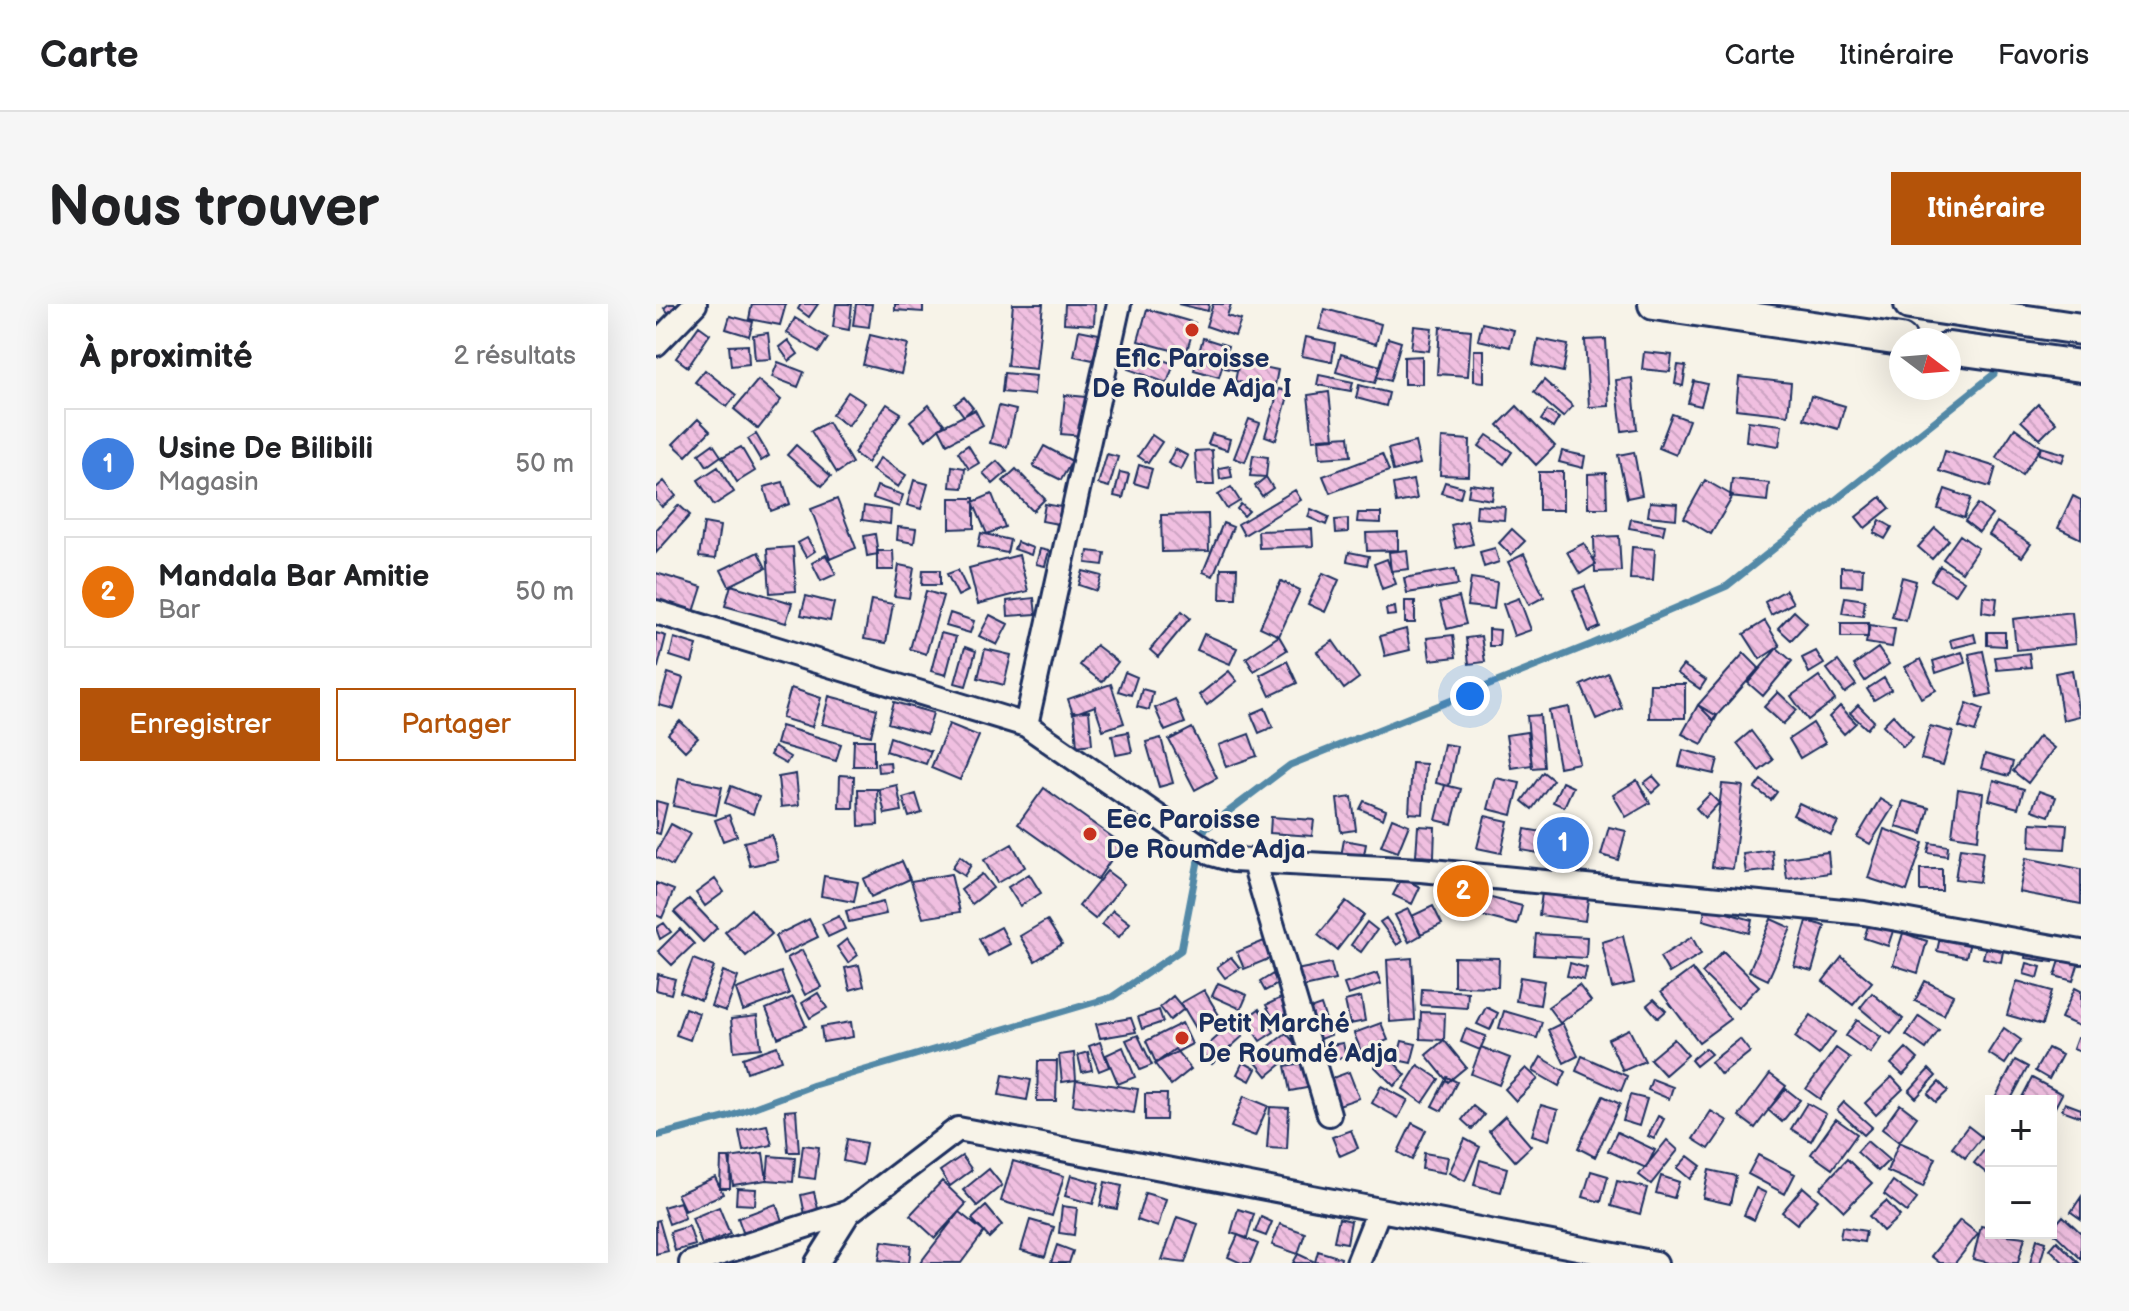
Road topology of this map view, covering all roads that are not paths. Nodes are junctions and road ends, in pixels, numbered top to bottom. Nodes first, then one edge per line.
1 (695, 304) edge
2 (1119, 304) edge
3 (1654, 304) edge
4 (1910, 304) edge
5 (2080, 328) edge
6 (1889, 338) edge
7 (656, 344) edge
8 (1961, 350) edge
9 (2081, 366) edge
10 (656, 612) edge
11 (1026, 725) junction
12 (1254, 863) junction
13 (2081, 952) edge
14 (1329, 1114) dead end
15 (1379, 1210) junction
16 (849, 1212) junction
17 (691, 1263) edge
18 (817, 1263) edge
19 (1358, 1263) edge
20 (1656, 1263) edge

1 - 7 street
2 - 11 street
3 - 6 main road
4 - 5 main road
8 - 9 main road
10 - 11 street
11 - 12 street
12 - 13 street
12 - 14 street
15 - 16 street
15 - 19 street
15 - 20 street
16 - 17 street
16 - 18 street

